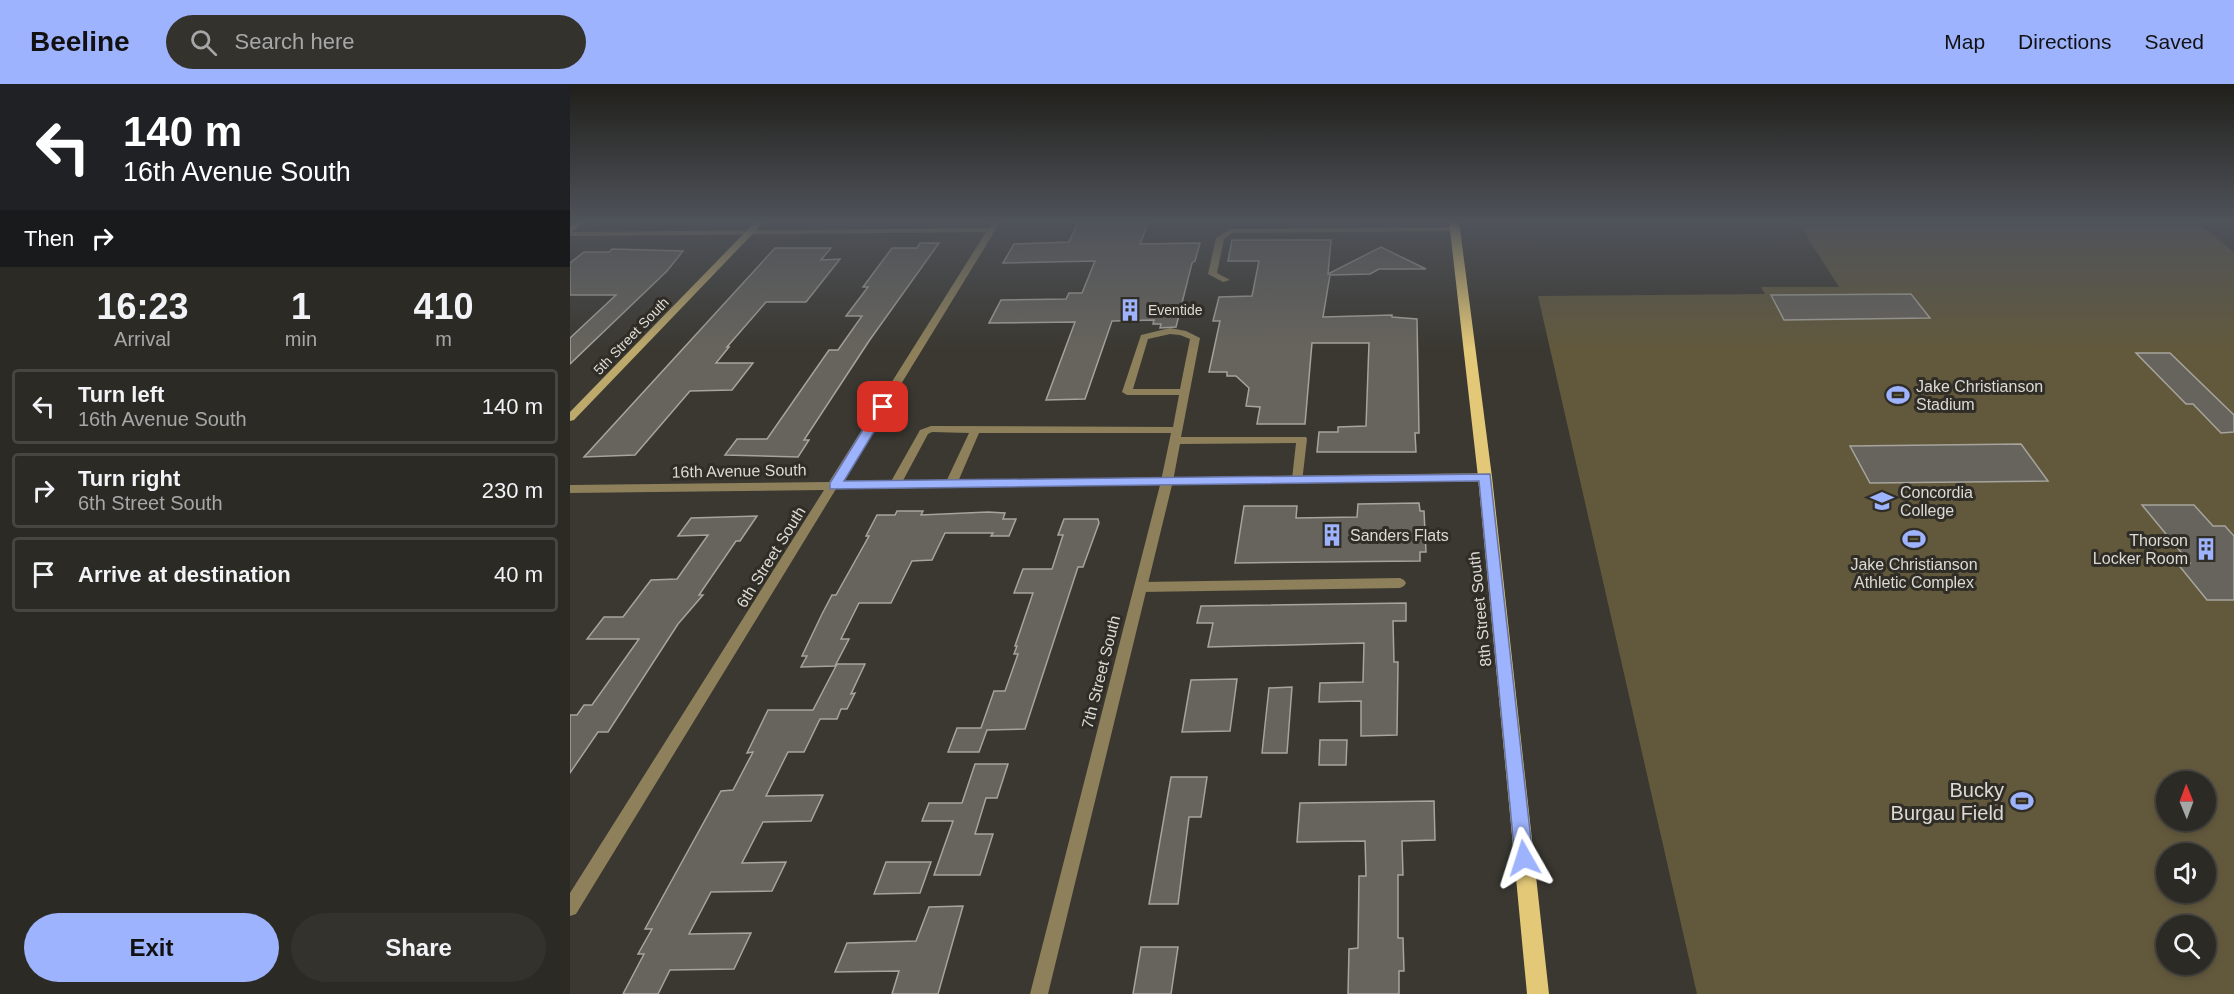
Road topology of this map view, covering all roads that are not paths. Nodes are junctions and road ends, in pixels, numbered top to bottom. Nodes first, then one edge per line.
1 (720, 263) edge
2 (971, 263) edge
3 (1214, 263) edge
4 (1459, 263) edge
5 (1226, 280) dead end
6 (1185, 392) junction
7 (570, 418) edge
8 (976, 428) junction
9 (1176, 435) junction
10 (1485, 477) junction
11 (1298, 479) junction
12 (1167, 481) junction
13 (951, 484) junction
14 (895, 485) junction
15 (835, 486) junction
16 (570, 489) edge
17 (1400, 583) dead end
18 (1141, 587) junction
19 (570, 908) edge
20 (1039, 994) edge
21 (1538, 994) edge

1 - 7 street, 5th Street South
2 - 15 street, 6th Street South
3 - 5 street
4 - 10 main road, 8th Street South
6 - 6 street, 7th Street South
6 - 9 street, 7th Street South
8 - 9 street
8 - 13 street
8 - 14 street
9 - 11 street
9 - 12 street, 7th Street South
10 - 11 street, 16th Avenue South
10 - 21 main road, 8th Street South
11 - 12 street, 16th Avenue South
12 - 13 street, 16th Avenue South
12 - 18 street, 7th Street South
13 - 14 street, 16th Avenue South
14 - 15 street, 16th Avenue South
15 - 16 street, 16th Avenue South
15 - 19 street, 6th Street South
17 - 18 street
18 - 20 street, 7th Street South

